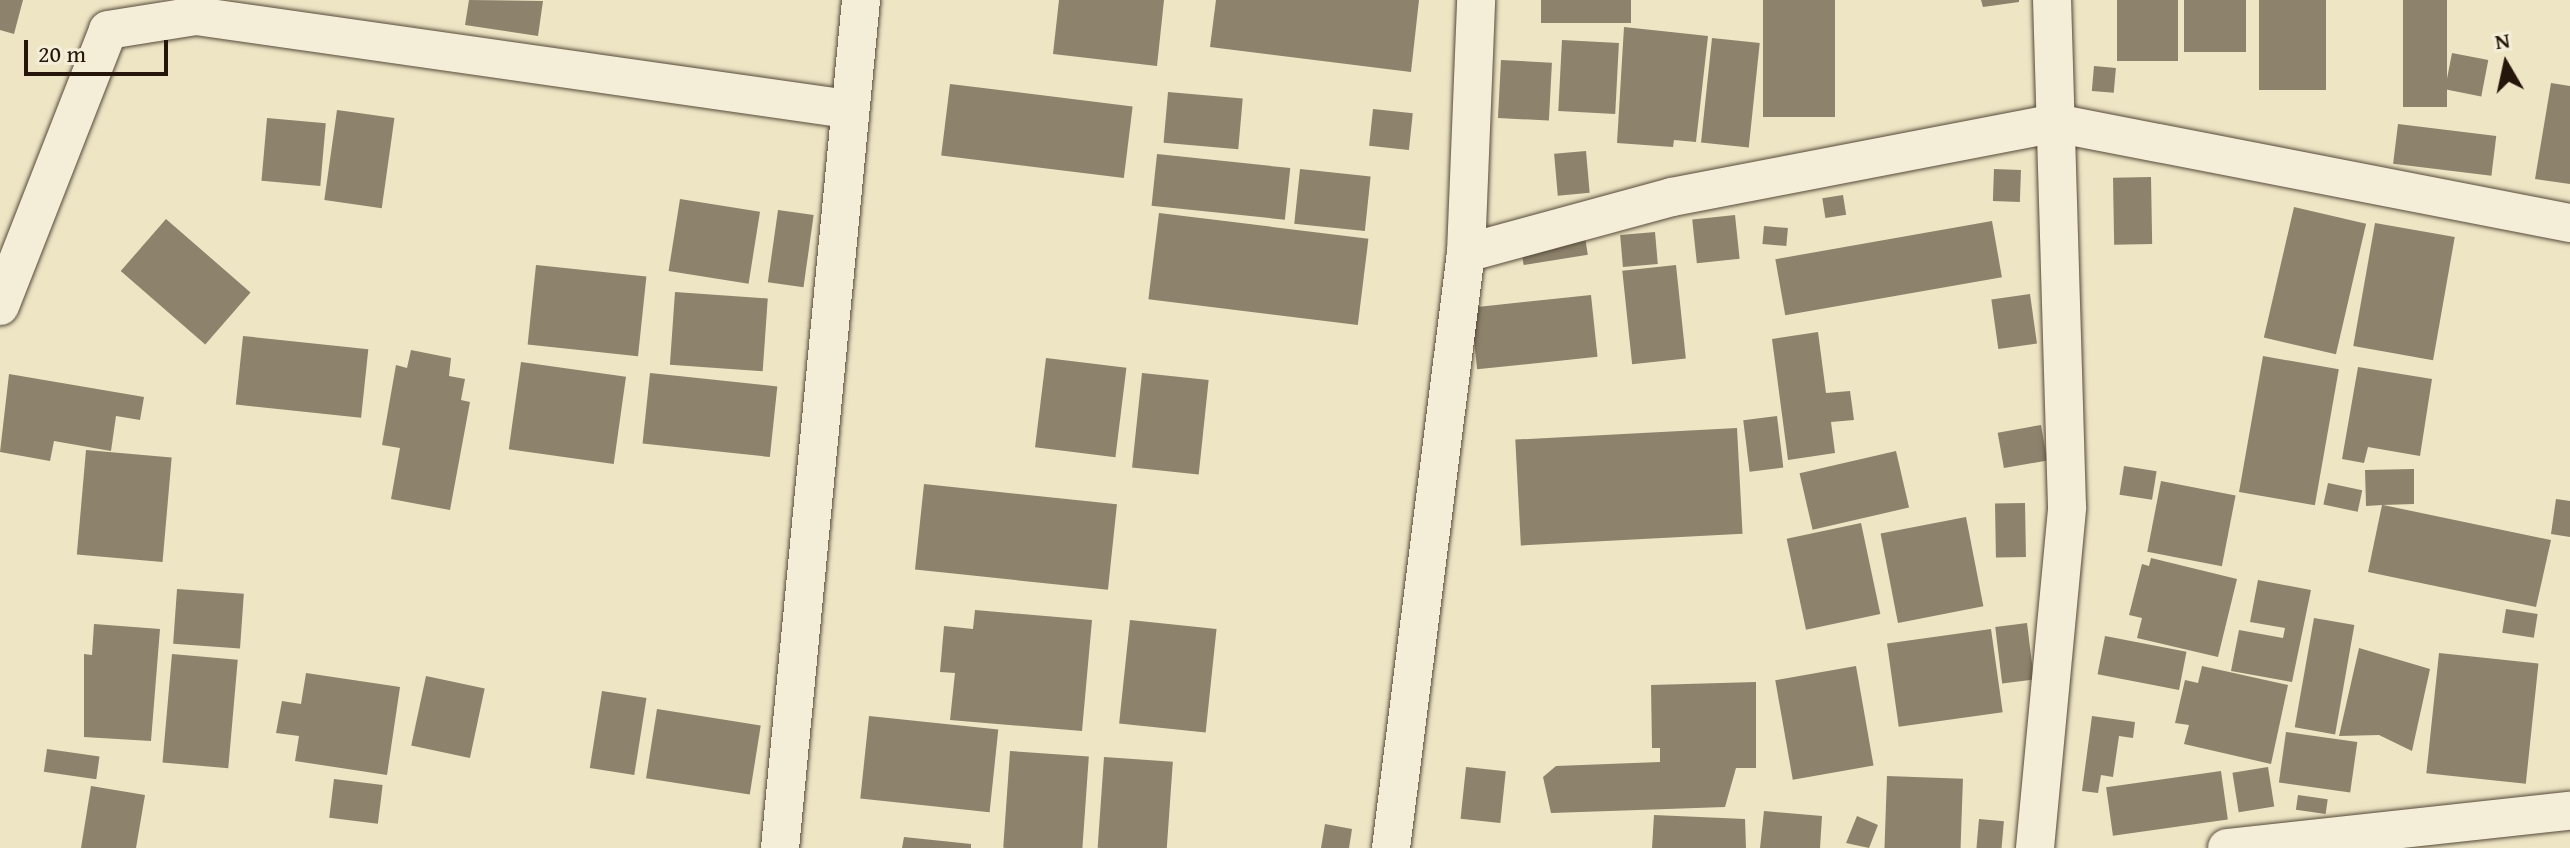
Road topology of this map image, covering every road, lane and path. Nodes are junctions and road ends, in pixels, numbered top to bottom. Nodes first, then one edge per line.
1 (861, 0) edge
2 (1476, 0) edge
3 (2052, 0) edge
4 (848, 109) junction
5 (2055, 123) junction
6 (2570, 223) edge
7 (1466, 253) junction
8 (0, 306) edge
9 (2570, 811) edge
10 (780, 848) edge
11 (1391, 848) edge
12 (2035, 848) edge
13 (2227, 848) edge

1 - 4 street
2 - 7 street
3 - 5 street
4 - 8 street
4 - 10 street
5 - 6 street
5 - 7 street
5 - 12 street
7 - 11 street
9 - 13 street

